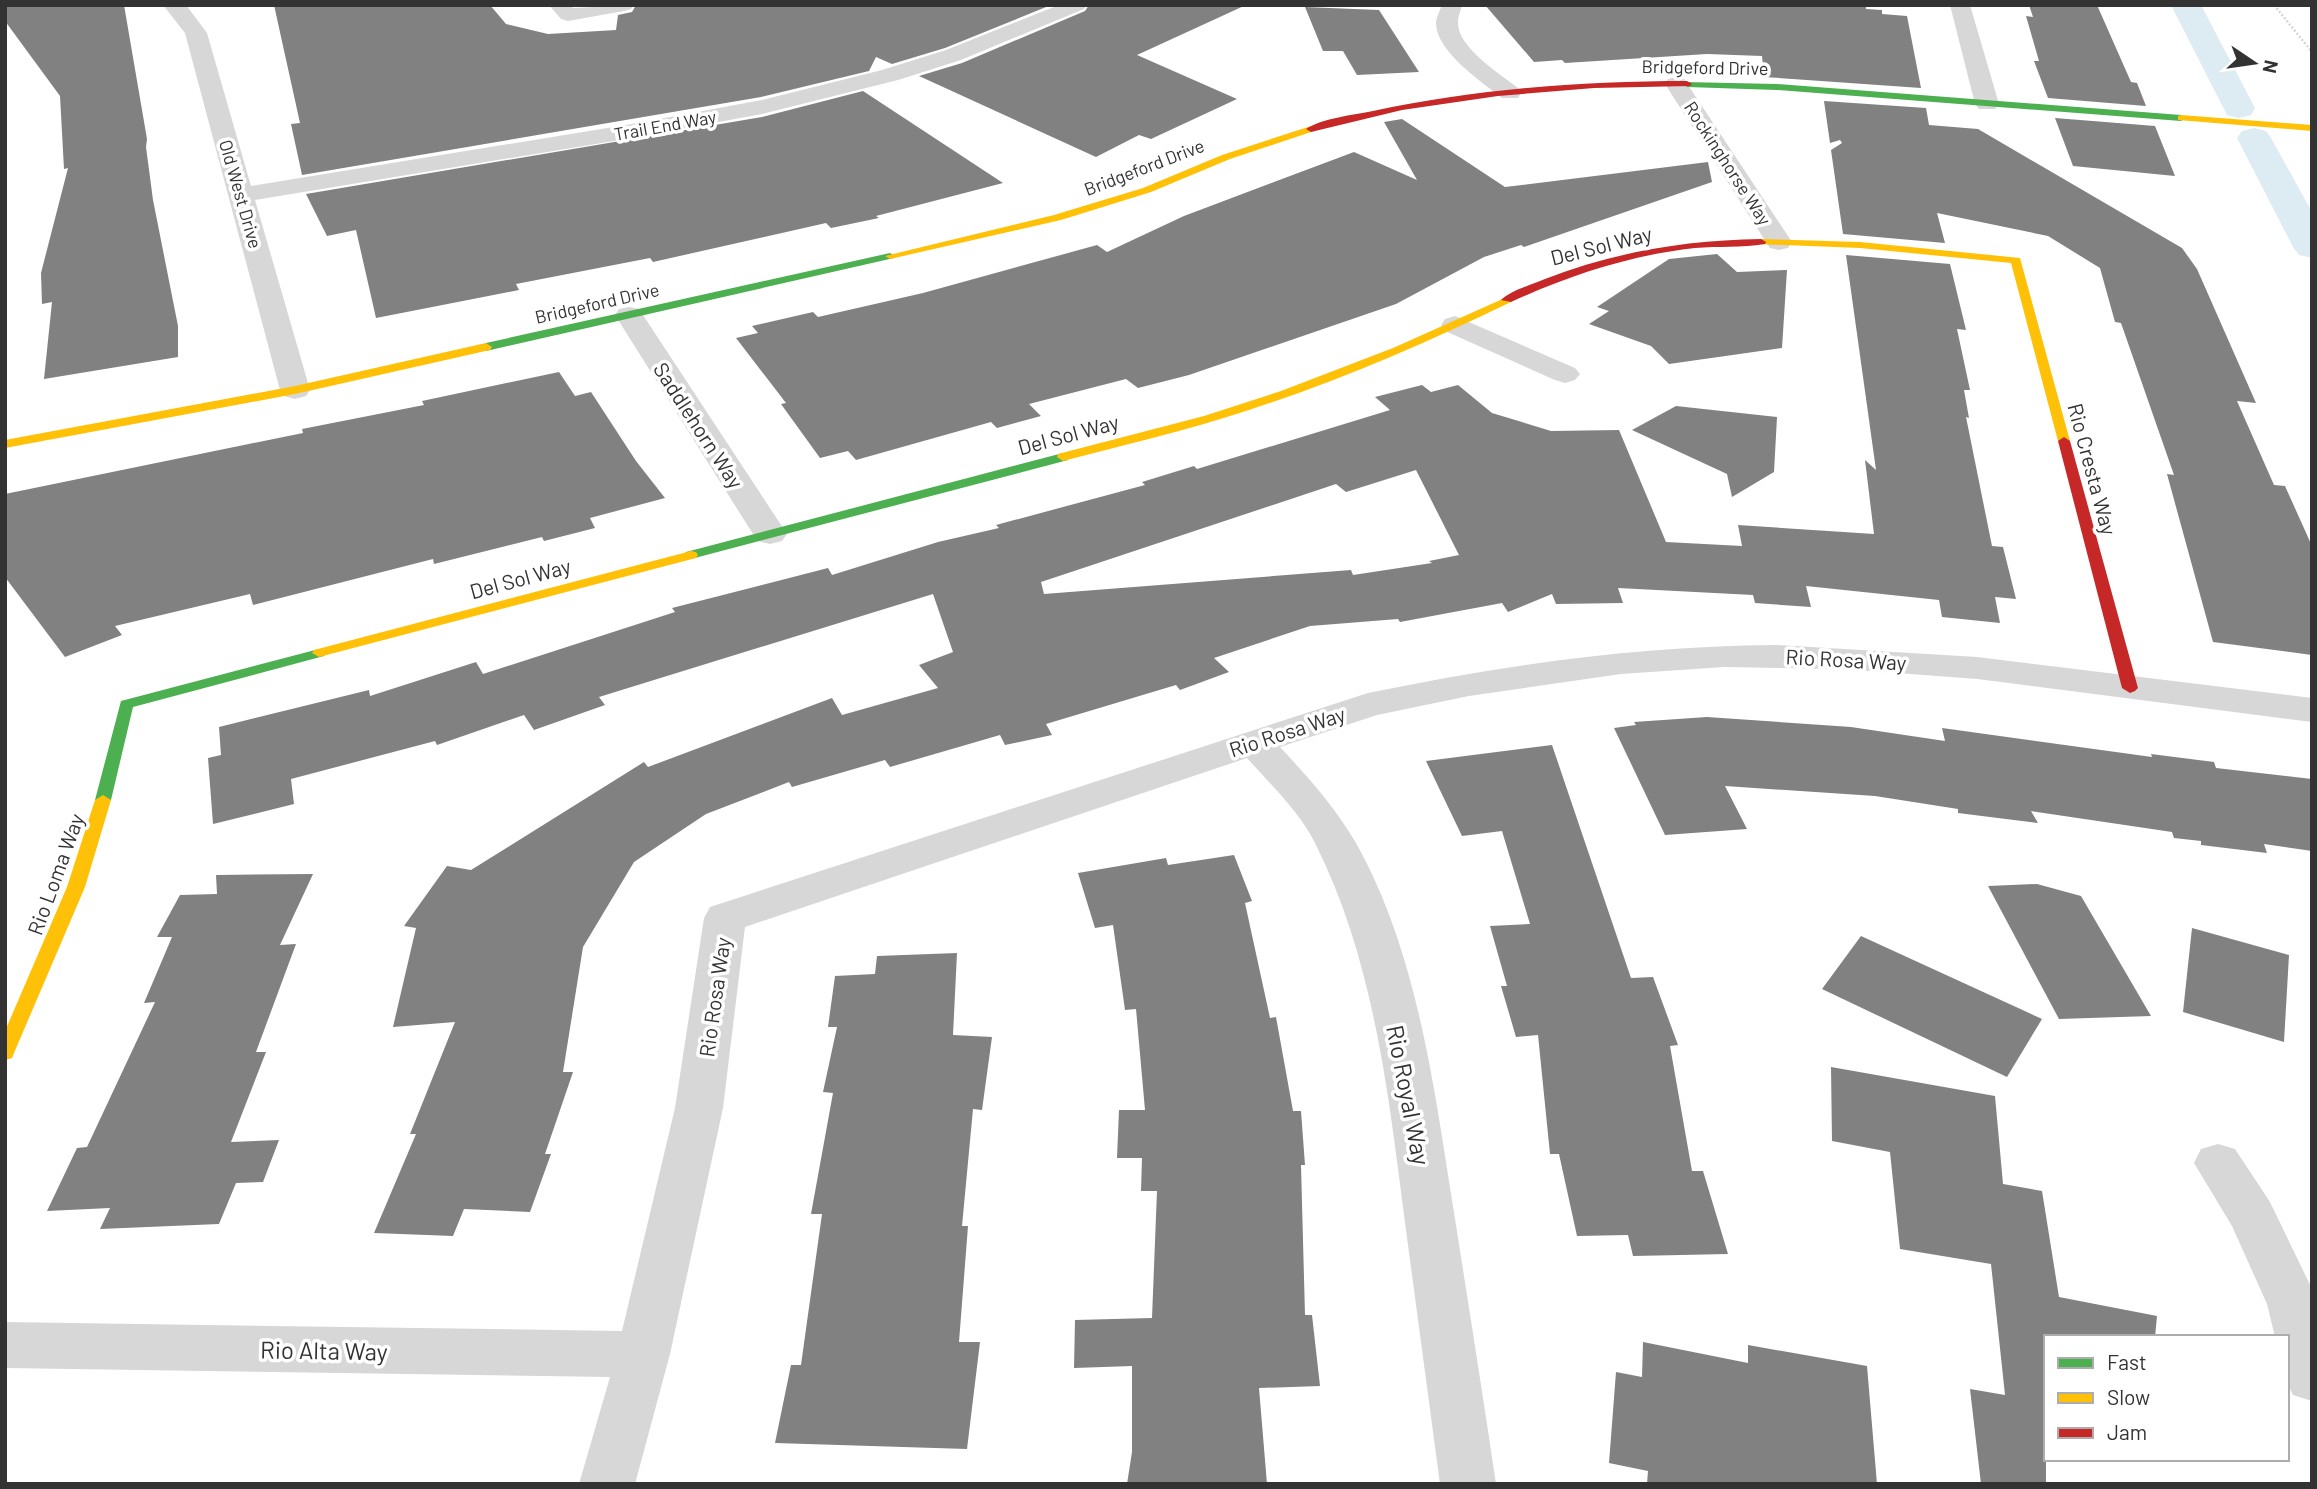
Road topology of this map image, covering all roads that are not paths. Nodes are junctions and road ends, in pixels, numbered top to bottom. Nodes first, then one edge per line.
1 (173, 5) edge
2 (559, 5) edge
3 (624, 5) edge
4 (1077, 5) edge
5 (1452, 5) edge
6 (1960, 5) edge
7 (1676, 84) junction
8 (1510, 93) junction
9 (1987, 104) junction
10 (2312, 128) edge
11 (241, 195) junction
12 (1779, 242) junction
13 (2016, 260) joint
14 (629, 315) junction
15 (1455, 326) junction
16 (1565, 374) dead end
17 (295, 390) junction
18 (5, 444) edge
19 (770, 534) junction
20 (2130, 688) junction
21 (125, 704) joint
22 (2312, 710) edge
23 (1254, 742) junction
24 (5, 1053) edge
25 (2218, 1163) dead end
26 (5, 1345) edge
27 (643, 1354) junction
28 (2312, 1378) edge
29 (607, 1484) edge
30 (1468, 1484) edge

1 - 11 street, Old West Drive
2 - 3 street
4 - 11 street, Trail End Way
5 - 8 street
6 - 9 street
7 - 8 street, Bridgeford Drive
7 - 9 street, Bridgeford Drive
7 - 12 street, Rockinghorse Way
8 - 14 street, Bridgeford Drive
9 - 10 street, Bridgeford Drive
11 - 17 street, Old West Drive
12 - 13 street, Del Sol Way
12 - 15 street, Del Sol Way
13 - 20 street, Rio Cresta Way
14 - 17 street, Bridgeford Drive
14 - 19 street, Saddlehorn Way
15 - 16 street
15 - 19 street, Del Sol Way
17 - 18 street, Bridgeford Drive
19 - 21 street, Del Sol Way
20 - 22 street, Rio Rosa Way
20 - 23 street, Rio Rosa Way
21 - 24 street, Rio Loma Way
23 - 27 street, Rio Rosa Way
23 - 30 street, Rio Royal Way
25 - 28 street
26 - 27 street, Rio Alta Way
27 - 29 street

